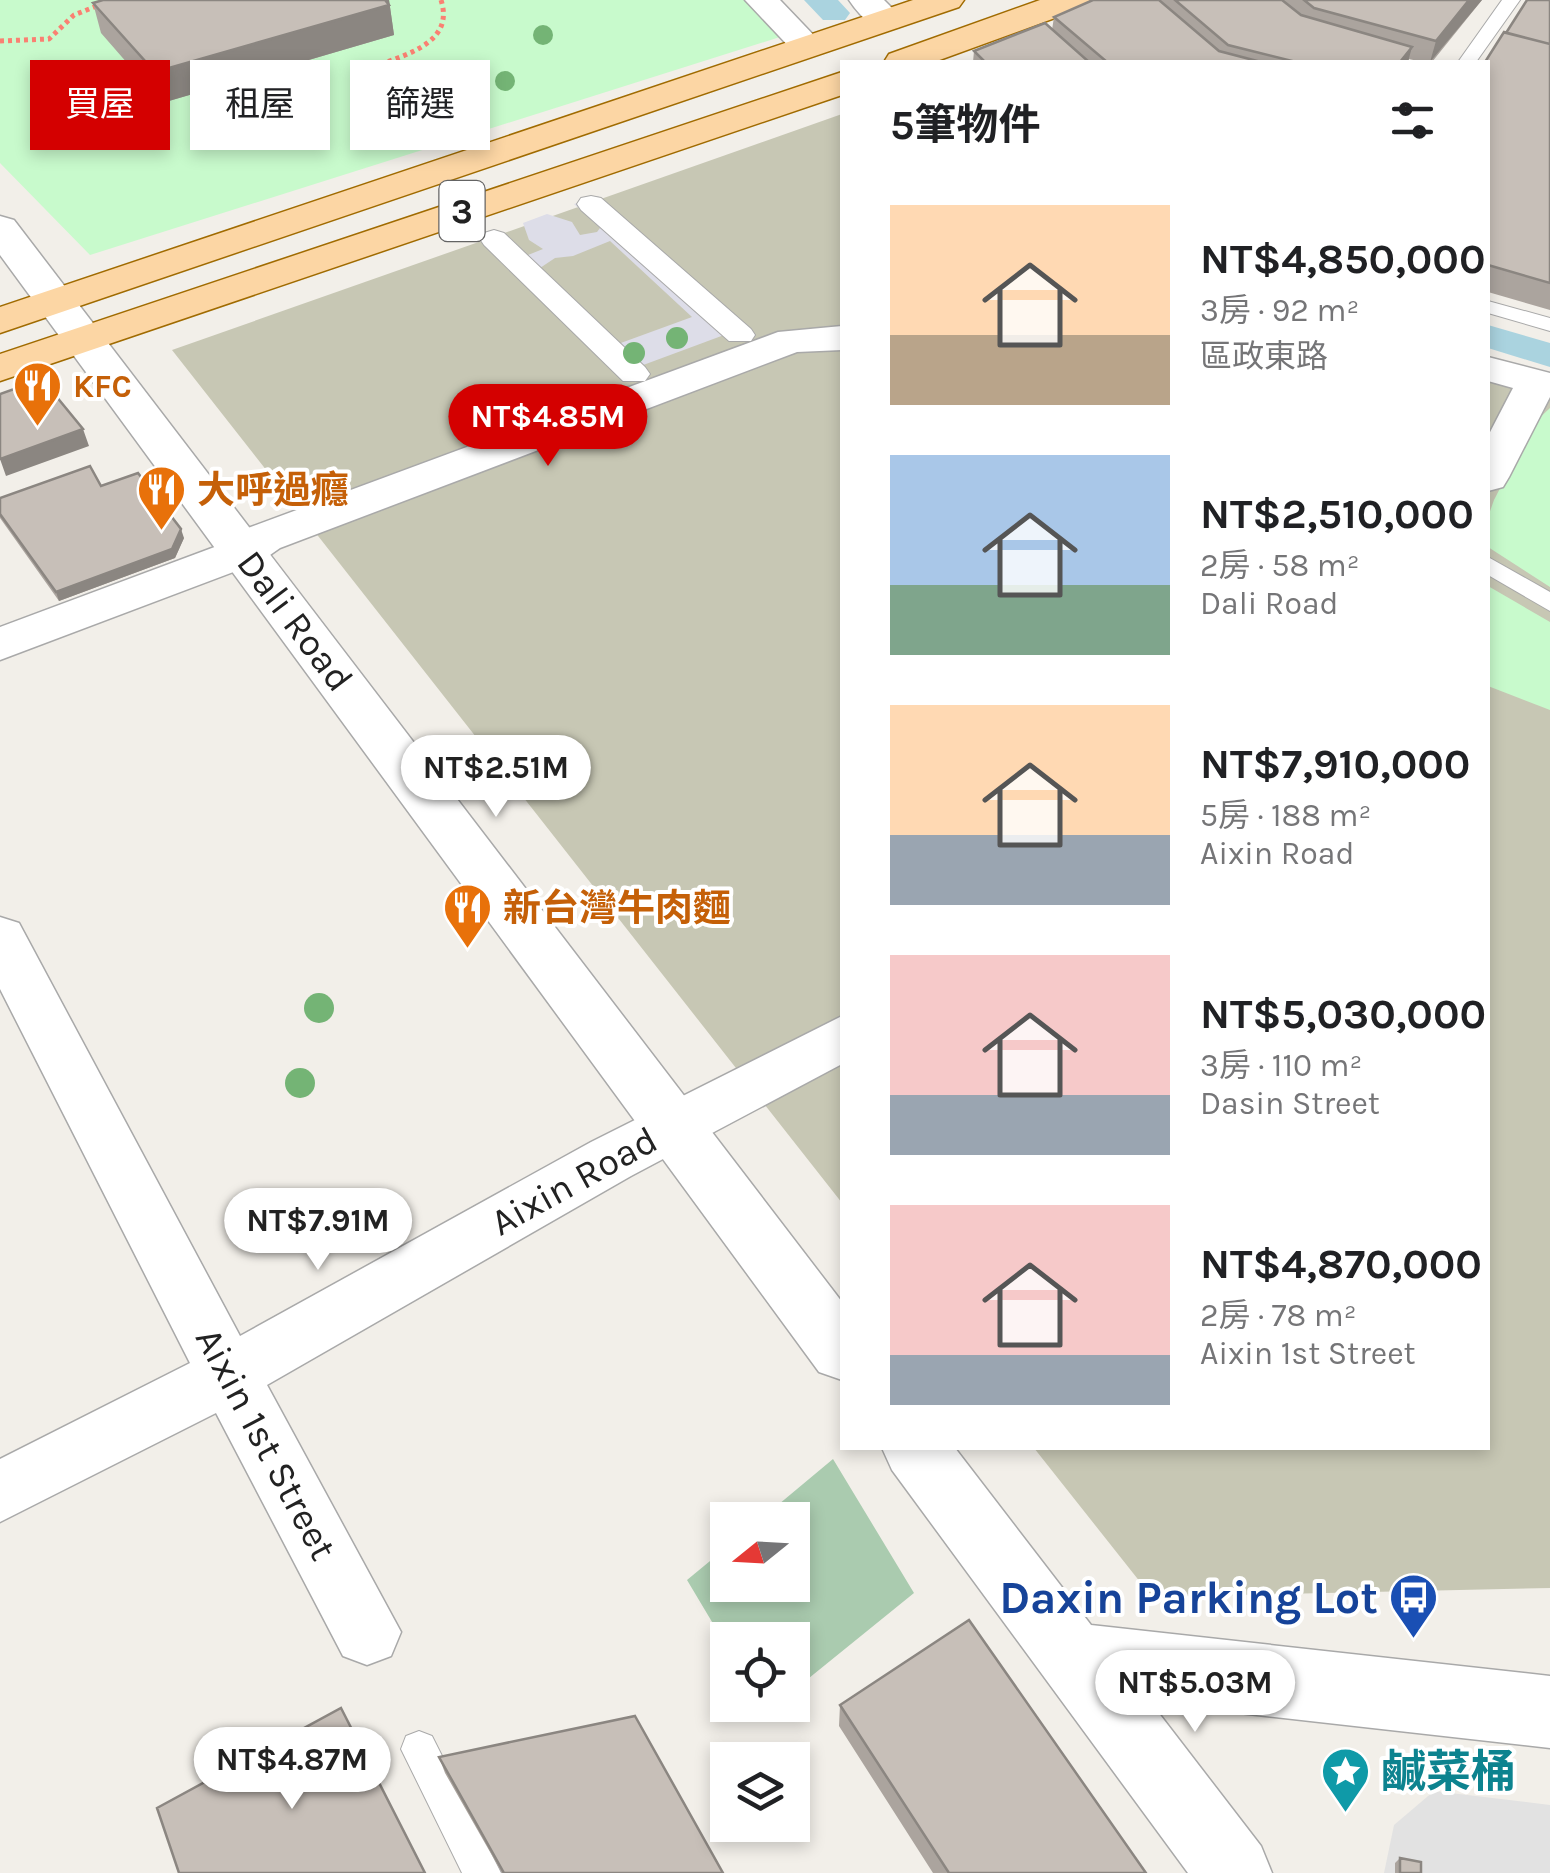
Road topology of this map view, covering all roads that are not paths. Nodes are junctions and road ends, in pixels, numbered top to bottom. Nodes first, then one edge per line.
1 (761, 0) edge
2 (947, 0) edge
3 (1072, 0) edge
4 (1511, 0) edge
5 (876, 10) edge
6 (808, 46) junction
7 (923, 60) edge
8 (1468, 60) edge
9 (840, 84) edge
10 (591, 204) dead end
11 (0, 228) edge
12 (494, 239) dead end
13 (1490, 308) edge
14 (0, 321) edge
15 (70, 321) junction
16 (1550, 324) edge
17 (740, 335) dead end
18 (840, 338) edge
19 (0, 368) edge
20 (1490, 370) edge
21 (634, 374) dead end
22 (1542, 385) edge
23 (1490, 474) edge
24 (244, 552) junction
25 (1490, 566) edge
26 (1550, 603) edge
27 (0, 644) edge
28 (8, 971) edge
29 (840, 1039) edge
30 (673, 1126) junction
31 (840, 1348) edge
32 (228, 1375) junction
33 (917, 1450) edge
34 (0, 1492) edge
35 (367, 1632) dead end
36 (1074, 1658) junction
37 (1550, 1712) edge
38 (419, 1748) dead end
39 (482, 1873) edge
40 (1234, 1873) edge

1 - 6 street
2 - 5 main road, 3
3 - 7 main road
4 - 8 lane
5 - 6 main road, 3
6 - 15 main road, 3
9 - 15 main road, 3
10 - 17 street
11 - 15 street, Dali Road
12 - 21 street
13 - 16 lane
14 - 15 main road, 3
15 - 19 main road, 3
15 - 24 street, Dali Road
18 - 24 street
20 - 22 street
22 - 23 street
24 - 27 street
24 - 30 street, Dali Road
25 - 26 lane
28 - 32 street, Aixin 1st Street
29 - 30 street, Aixin Road
30 - 31 street, Dali Road
30 - 32 street, Aixin Road
32 - 34 street, Aixin Road
32 - 35 street, Aixin 1st Street
33 - 36 street
36 - 37 street
36 - 40 street
38 - 39 lane

